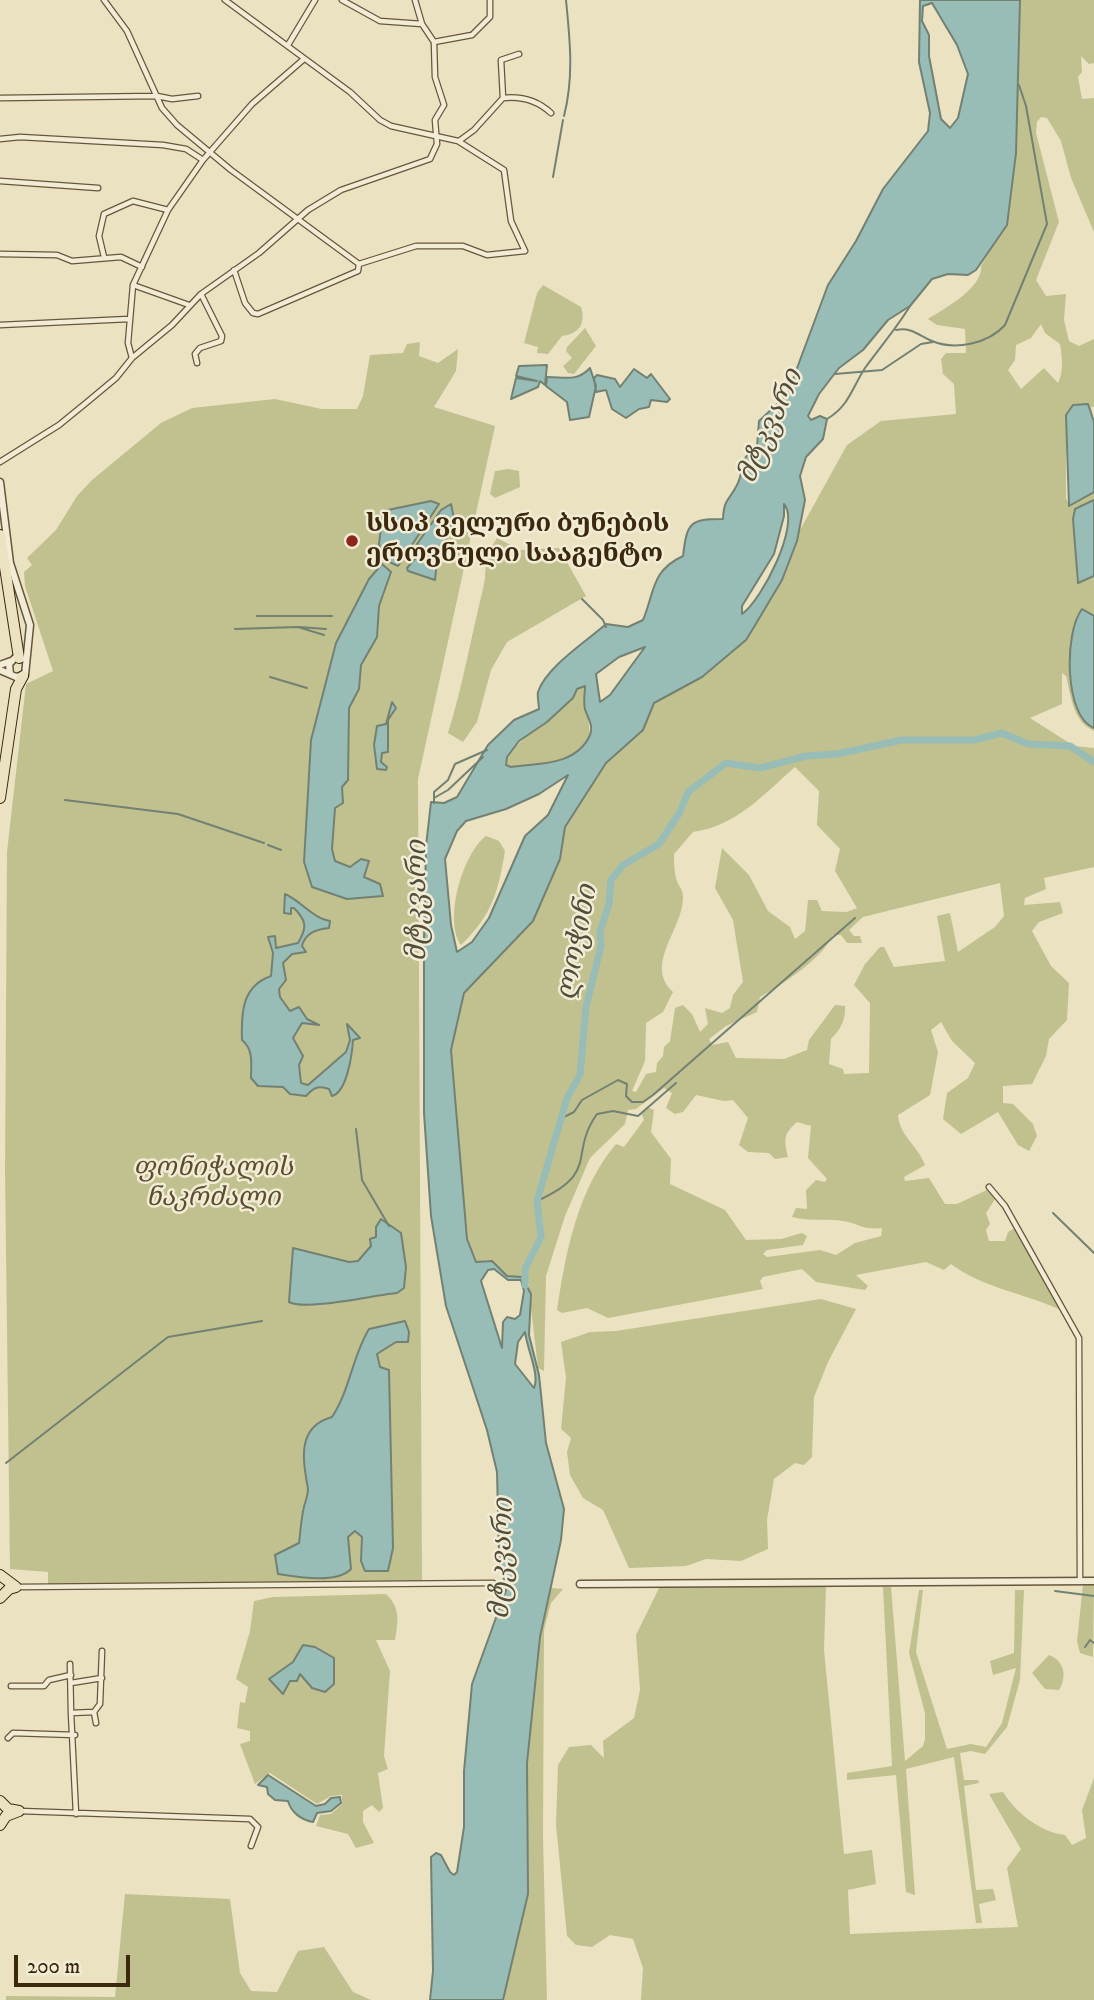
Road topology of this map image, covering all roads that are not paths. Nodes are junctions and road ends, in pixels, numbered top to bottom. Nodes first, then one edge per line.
1 (104, 0) edge
2 (225, 0) edge
3 (315, 0) edge
4 (342, 0) edge
5 (415, 0) edge
6 (490, 0) edge
7 (422, 24) junction
8 (434, 42) junction
9 (288, 45) junction
10 (519, 54) dead end
11 (304, 59) junction
12 (156, 96) junction
13 (198, 96) dead end
14 (0, 98) edge
15 (503, 98) junction
16 (551, 113) dead end
17 (436, 136) junction
18 (0, 139) edge
19 (458, 141) junction
20 (210, 153) junction
21 (203, 160) junction
22 (0, 181) edge
23 (98, 188) dead end
24 (168, 209) junction
25 (296, 219) junction
26 (0, 254) edge
27 (104, 257) junction
28 (359, 264) junction
29 (142, 267) junction
30 (234, 270) junction
31 (133, 285) junction
32 (201, 294) junction
33 (189, 305) junction
34 (129, 319) junction
35 (0, 325) edge
36 (132, 358) junction
37 (197, 363) dead end
38 (0, 462) edge
39 (0, 482) edge
40 (0, 535) edge
41 (19, 660) junction
42 (0, 668) edge
43 (10, 674) junction
44 (23, 676) junction
45 (0, 798) edge
46 (989, 1187) dead end
47 (0, 1575) edge
48 (1080, 1581) junction
49 (1094, 1581) edge
50 (493, 1583) dead end
51 (580, 1584) dead end
52 (16, 1587) junction
53 (0, 1598) edge
54 (102, 1651) dead end
55 (70, 1664) dead end
56 (71, 1675) junction
57 (102, 1678) junction
58 (71, 1683) junction
59 (11, 1686) dead end
60 (94, 1712) junction
61 (71, 1713) junction
62 (96, 1723) dead end
63 (75, 1735) junction
64 (8, 1738) dead end
65 (0, 1801) edge
66 (19, 1811) junction
67 (76, 1814) junction
68 (0, 1825) edge
69 (251, 1846) dead end

1 - 12 street
2 - 9 street
3 - 9 street
4 - 7 street
5 - 7 street
6 - 8 street
7 - 8 street
8 - 17 street
9 - 11 street
10 - 15 street
11 - 17 street
11 - 20 street
12 - 13 street
12 - 14 street
12 - 20 street
15 - 16 street
15 - 19 street
17 - 19 street
17 - 25 street
18 - 21 street
19 - 28 street
20 - 21 street
20 - 25 street
21 - 24 street
22 - 23 street
24 - 27 street
24 - 29 street
25 - 28 street
25 - 30 street
26 - 27 street
27 - 29 street
28 - 30 street
29 - 31 street
30 - 32 street
31 - 33 street
31 - 34 street
32 - 33 street
32 - 37 street
33 - 36 street
34 - 35 street
34 - 36 street
36 - 38 street
39 - 41 street
40 - 41 highway
41 - 42 street
41 - 43 street
41 - 44 street
42 - 43 street
43 - 44 street
44 - 45 highway
46 - 48 street
47 - 52 highway
48 - 49 street
48 - 51 street
50 - 52 street
52 - 53 highway
54 - 57 street
55 - 56 street
56 - 58 street
56 - 59 street
57 - 58 street
57 - 60 street
58 - 61 street
60 - 61 street
60 - 62 street
61 - 63 street
63 - 64 street
63 - 67 street
65 - 66 highway
66 - 67 street
66 - 68 highway
67 - 69 street

